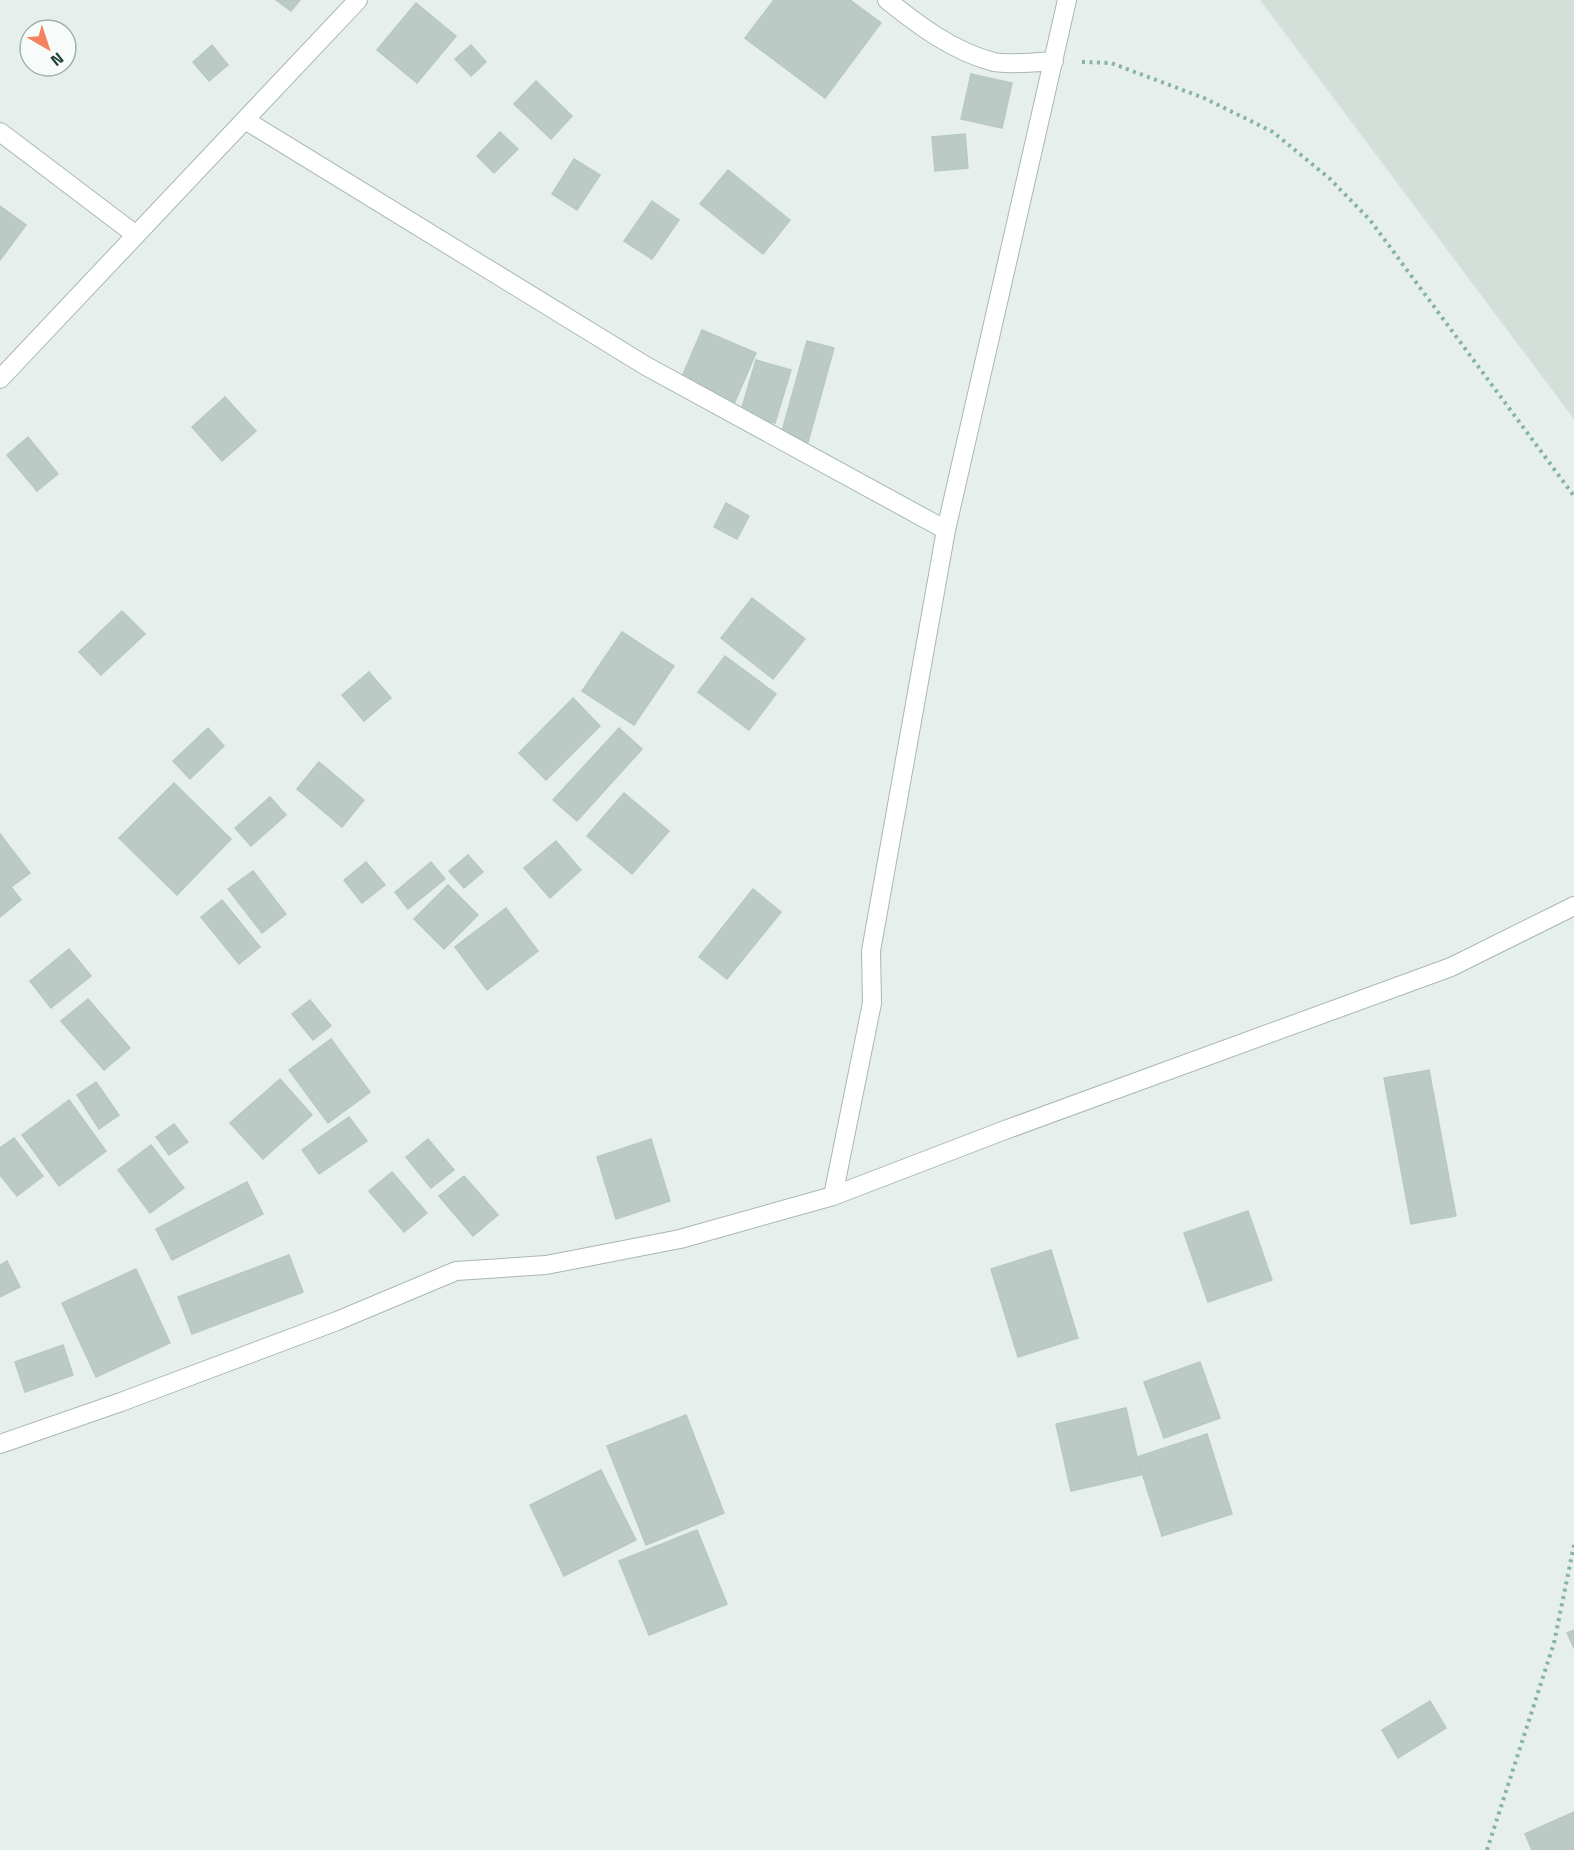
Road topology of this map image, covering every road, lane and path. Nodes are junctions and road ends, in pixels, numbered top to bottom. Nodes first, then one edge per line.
1 (358, 0) edge
2 (887, 0) edge
3 (1067, 0) edge
4 (1054, 61) junction
5 (245, 120) junction
6 (0, 132) edge
7 (136, 235) junction
8 (0, 379) edge
9 (1574, 496) edge
10 (946, 530) junction
11 (1574, 906) edge
12 (833, 1196) junction
13 (0, 1444) edge
14 (1574, 1545) edge
15 (1487, 1850) edge

1 - 5 street
2 - 4 street
3 - 4 street
4 - 9 path
4 - 10 street
5 - 7 street
5 - 10 street
6 - 7 street
7 - 8 street
10 - 12 street
11 - 12 street
12 - 13 street
14 - 15 path

